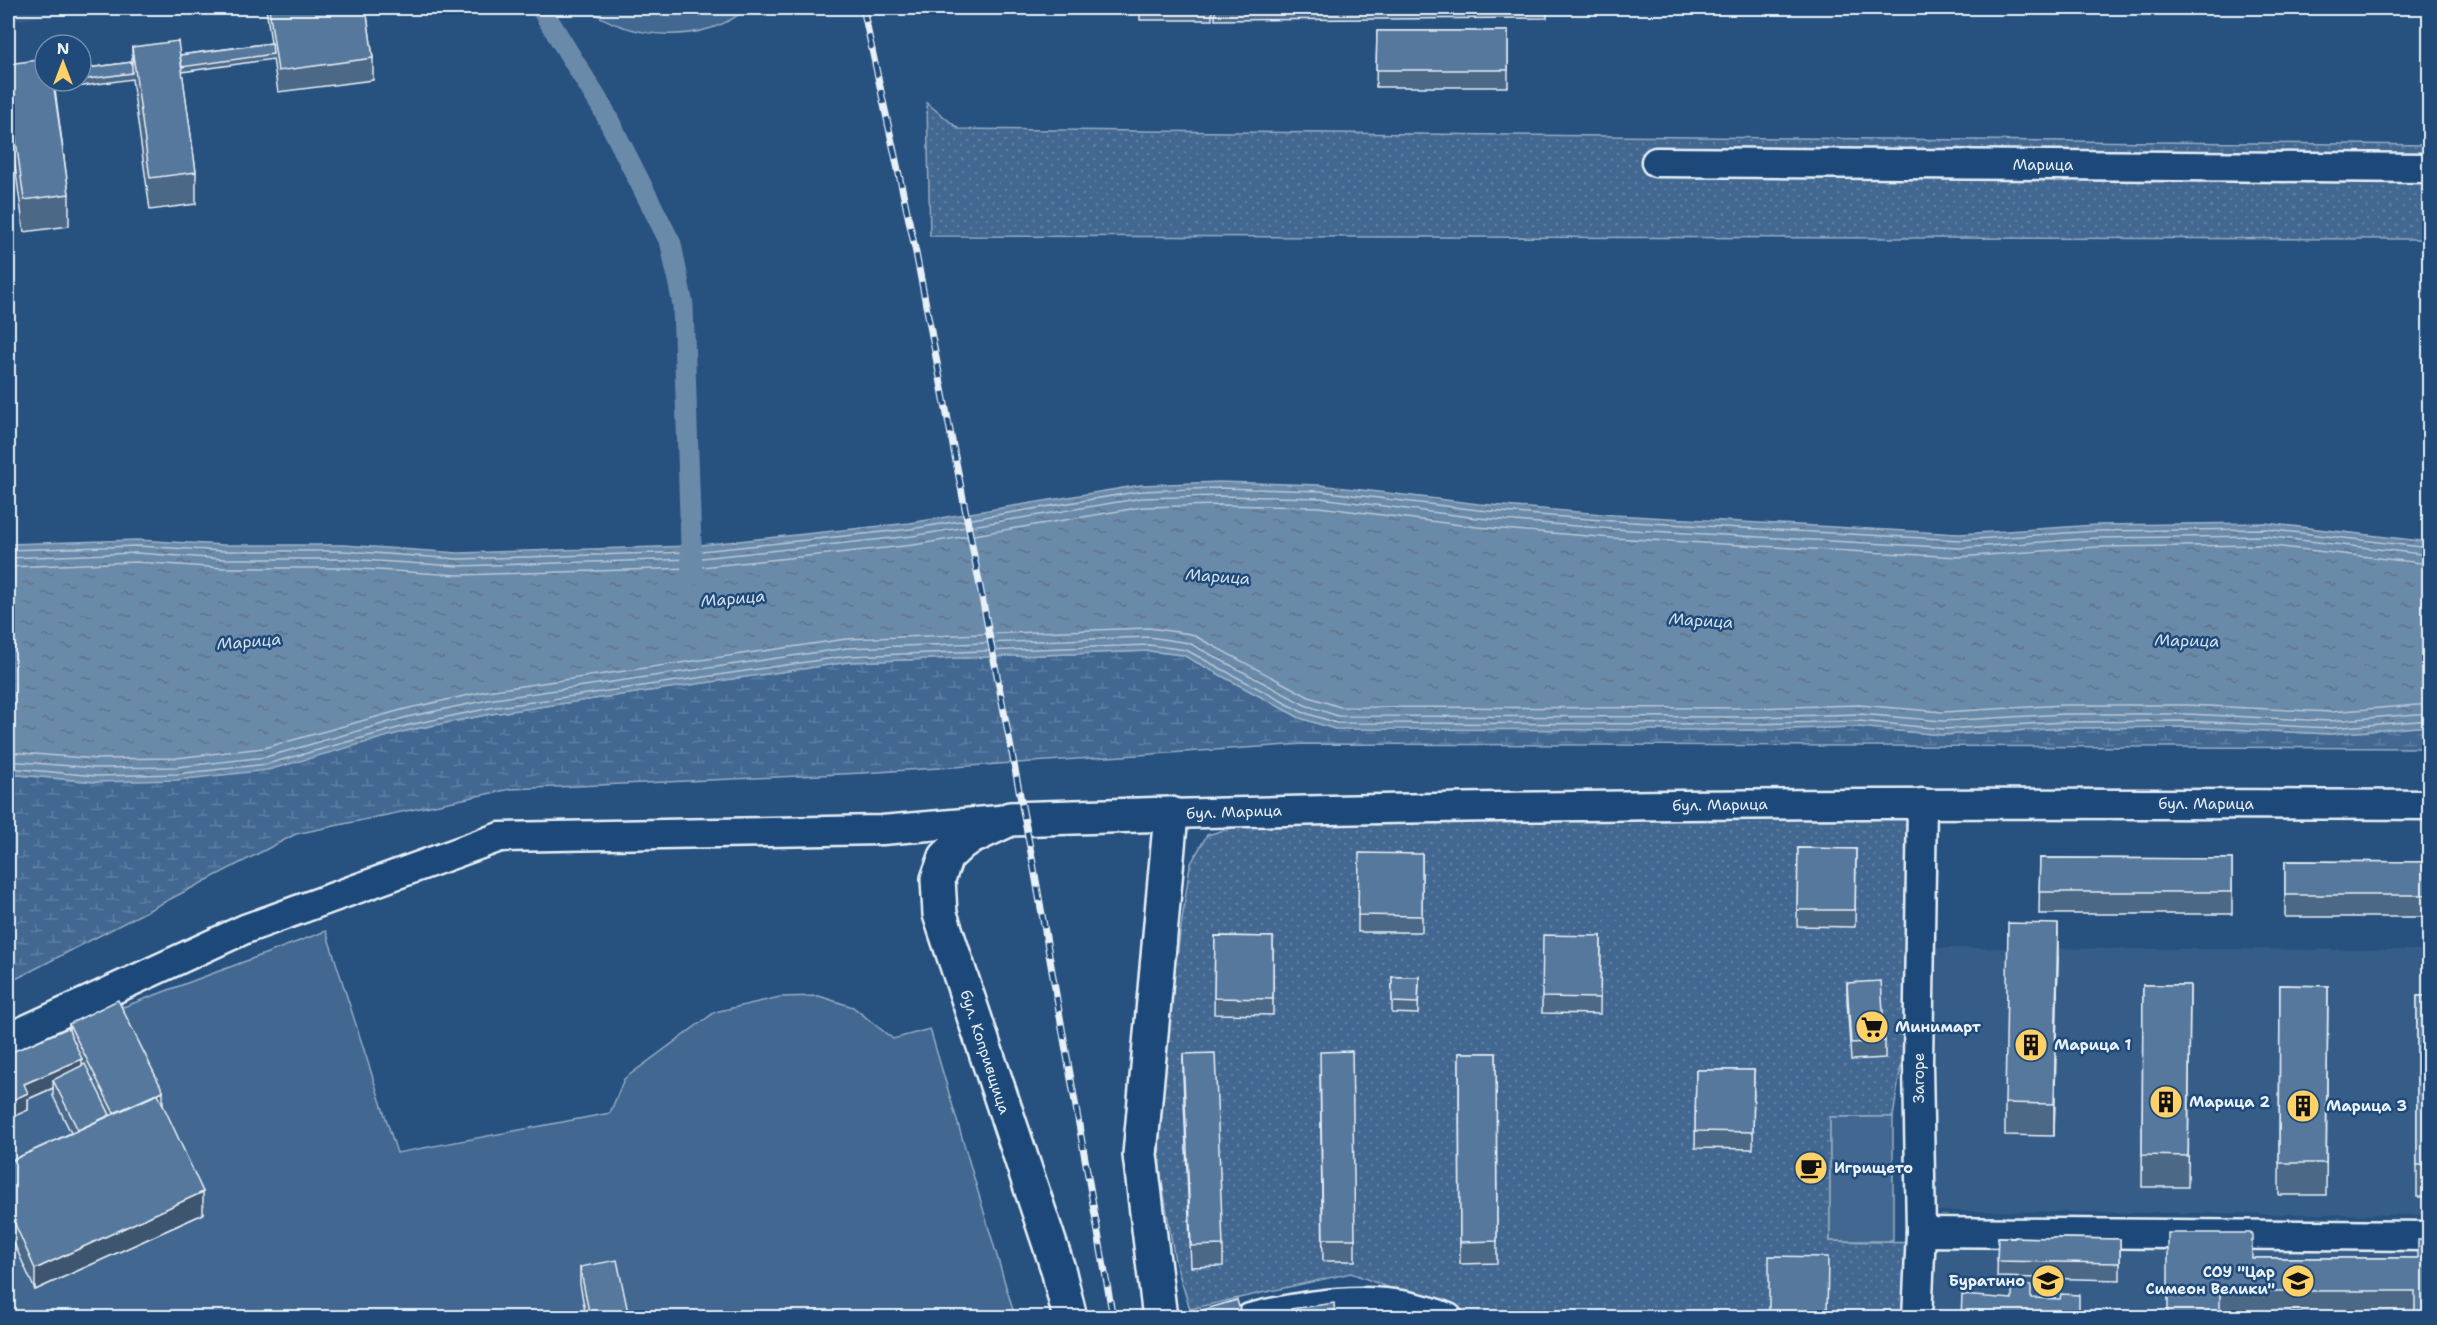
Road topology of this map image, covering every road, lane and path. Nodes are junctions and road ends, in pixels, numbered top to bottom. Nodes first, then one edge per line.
1 (1656, 162) dead end
2 (2430, 168) edge
3 (1922, 803) junction
4 (2430, 805) edge
5 (1171, 814) junction
6 (1010, 819) junction
7 (8, 1038) edge
8 (1921, 1232) junction
9 (2430, 1236) edge
10 (1070, 1317) edge
11 (1160, 1317) edge
12 (1250, 1317) edge
13 (1448, 1317) edge
14 (1917, 1317) edge

1 - 2 street, Марица
3 - 4 street, бул. Марица
3 - 5 street, бул. Марица
3 - 8 street, Загоре
5 - 6 main road, бул. Марица
5 - 11 main road
6 - 7 street
6 - 10 main road, бул. Копривщица
8 - 9 street
8 - 14 street, Загоре
12 - 13 street

